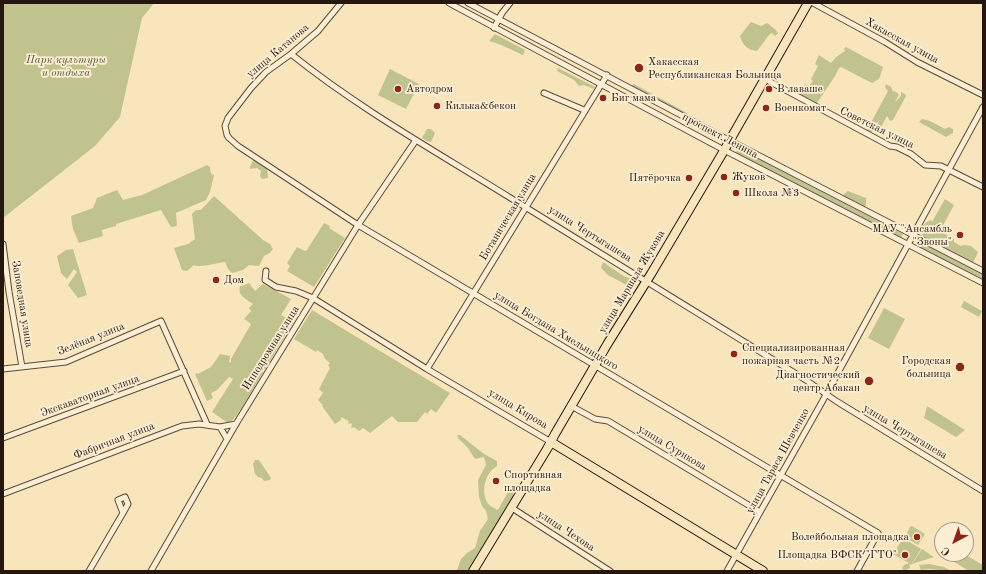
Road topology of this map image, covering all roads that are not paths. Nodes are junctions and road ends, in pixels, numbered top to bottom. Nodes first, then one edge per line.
1 (341, 3) edge
2 (449, 3) edge
3 (468, 3) edge
4 (510, 3) edge
5 (808, 3) edge
6 (813, 3) edge
7 (498, 20) junction
8 (494, 28) junction
9 (291, 54) junction
10 (607, 75) junction
11 (765, 79) junction
12 (601, 84) junction
13 (544, 93) dead end
14 (983, 95) edge
15 (983, 107) edge
16 (584, 110) junction
17 (229, 138) joint
18 (416, 140) junction
19 (730, 140) junction
20 (724, 150) junction
21 (948, 170) junction
22 (983, 187) edge
23 (526, 207) junction
24 (358, 225) junction
25 (914, 234) junction
26 (3, 244) edge
27 (908, 244) junction
28 (266, 271) dead end
29 (983, 271) edge
30 (646, 281) junction
31 (983, 283) edge
32 (6, 293) edge
33 (473, 294) junction
34 (313, 298) junction
35 (595, 366) junction
36 (22, 367) junction
37 (3, 369) edge
38 (427, 369) junction
39 (184, 371) junction
40 (826, 394) junction
41 (571, 406) junction
42 (207, 424) junction
43 (236, 424) junction
44 (220, 427) junction
45 (3, 438) edge
46 (227, 439) junction
47 (551, 442) junction
48 (781, 475) junction
49 (983, 491) edge
50 (3, 494) edge
51 (512, 508) junction
52 (760, 512) junction
53 (123, 513) dead end
54 (736, 555) junction
55 (89, 571) edge
56 (151, 571) edge
57 (473, 571) edge
58 (610, 571) edge
59 (727, 571) edge
60 (763, 571) edge
61 (857, 571) edge

1 - 9 street, улица Катанова
2 - 8 street, проспект Ленина
3 - 7 street, проспект Ленина
4 - 7 street
5 - 11 main road, улица Маршала Жукова
6 - 14 street, Хакасская улица
7 - 8 street
7 - 10 street, проспект Ленина
8 - 12 street, проспект Ленина
9 - 17 street, улица Катанова
9 - 18 street, улица Чертыгашева
10 - 12 street, Ботаническая улица
10 - 19 street, проспект Ленина
11 - 19 main road, улица Маршала Жукова
11 - 21 street, Советская улица
12 - 16 street, Ботаническая улица
12 - 20 street, проспект Ленина
13 - 16 street
15 - 21 street, улица Тараса Шевченко
16 - 23 street, Ботаническая улица
17 - 24 street, улица Богдана Хмельницкого
18 - 23 street, улица Чертыгашева
18 - 24 street, Ипподромная улица
19 - 20 main road, улица Маршала Жукова
19 - 25 street, проспект Ленина
20 - 27 street, проспект Ленина
20 - 30 main road, улица Маршала Жукова
21 - 22 street, Советская улица
21 - 25 street, улица Тараса Шевченко
23 - 30 street, улица Чертыгашева
23 - 33 street, Ботаническая улица
24 - 33 street, улица Богдана Хмельницкого
24 - 34 street, Ипподромная улица
25 - 27 street, улица Тараса Шевченко
25 - 29 street, проспект Ленина
26 - 32 street, Заповедная улица
27 - 31 street, проспект Ленина
27 - 40 street, улица Тараса Шевченко
28 - 34 street, улица Кирова
30 - 35 main road, улица Маршала Жукова
30 - 40 street, улица Чертыгашева
32 - 36 street, Заповедная улица
33 - 35 street, улица Богдана Хмельницкого
33 - 38 street, Ботаническая улица
34 - 38 street, улица Кирова
34 - 43 street, Ипподромная улица
35 - 41 main road, улица Маршала Жукова
35 - 48 street, улица Богдана Хмельницкого
36 - 37 street, Зелёная улица
36 - 39 street, Зелёная улица
38 - 47 street, улица Кирова
39 - 42 street
39 - 45 street, Экскаваторная улица
40 - 48 street, улица Тараса Шевченко
40 - 49 street, улица Чертыгашева
41 - 47 main road, улица Маршала Жукова
41 - 52 street, улица Сурикова
42 - 44 street, Фабричная улица
42 - 50 street, Фабричная улица
43 - 44 street, Фабричная улица
43 - 46 street, Ипподромная улица
44 - 46 street
46 - 56 street, Ипподромная улица
47 - 51 main road, улица Маршала Жукова
47 - 54 main road, улица Кирова
48 - 52 street, улица Тараса Шевченко
48 - 61 street, улица Богдана Хмельницкого
51 - 57 main road, улица Маршала Жукова
51 - 58 street, улица Чехова
52 - 54 street, улица Тараса Шевченко
53 - 55 street
54 - 59 street, улица Тараса Шевченко
54 - 60 main road, улица Кирова

